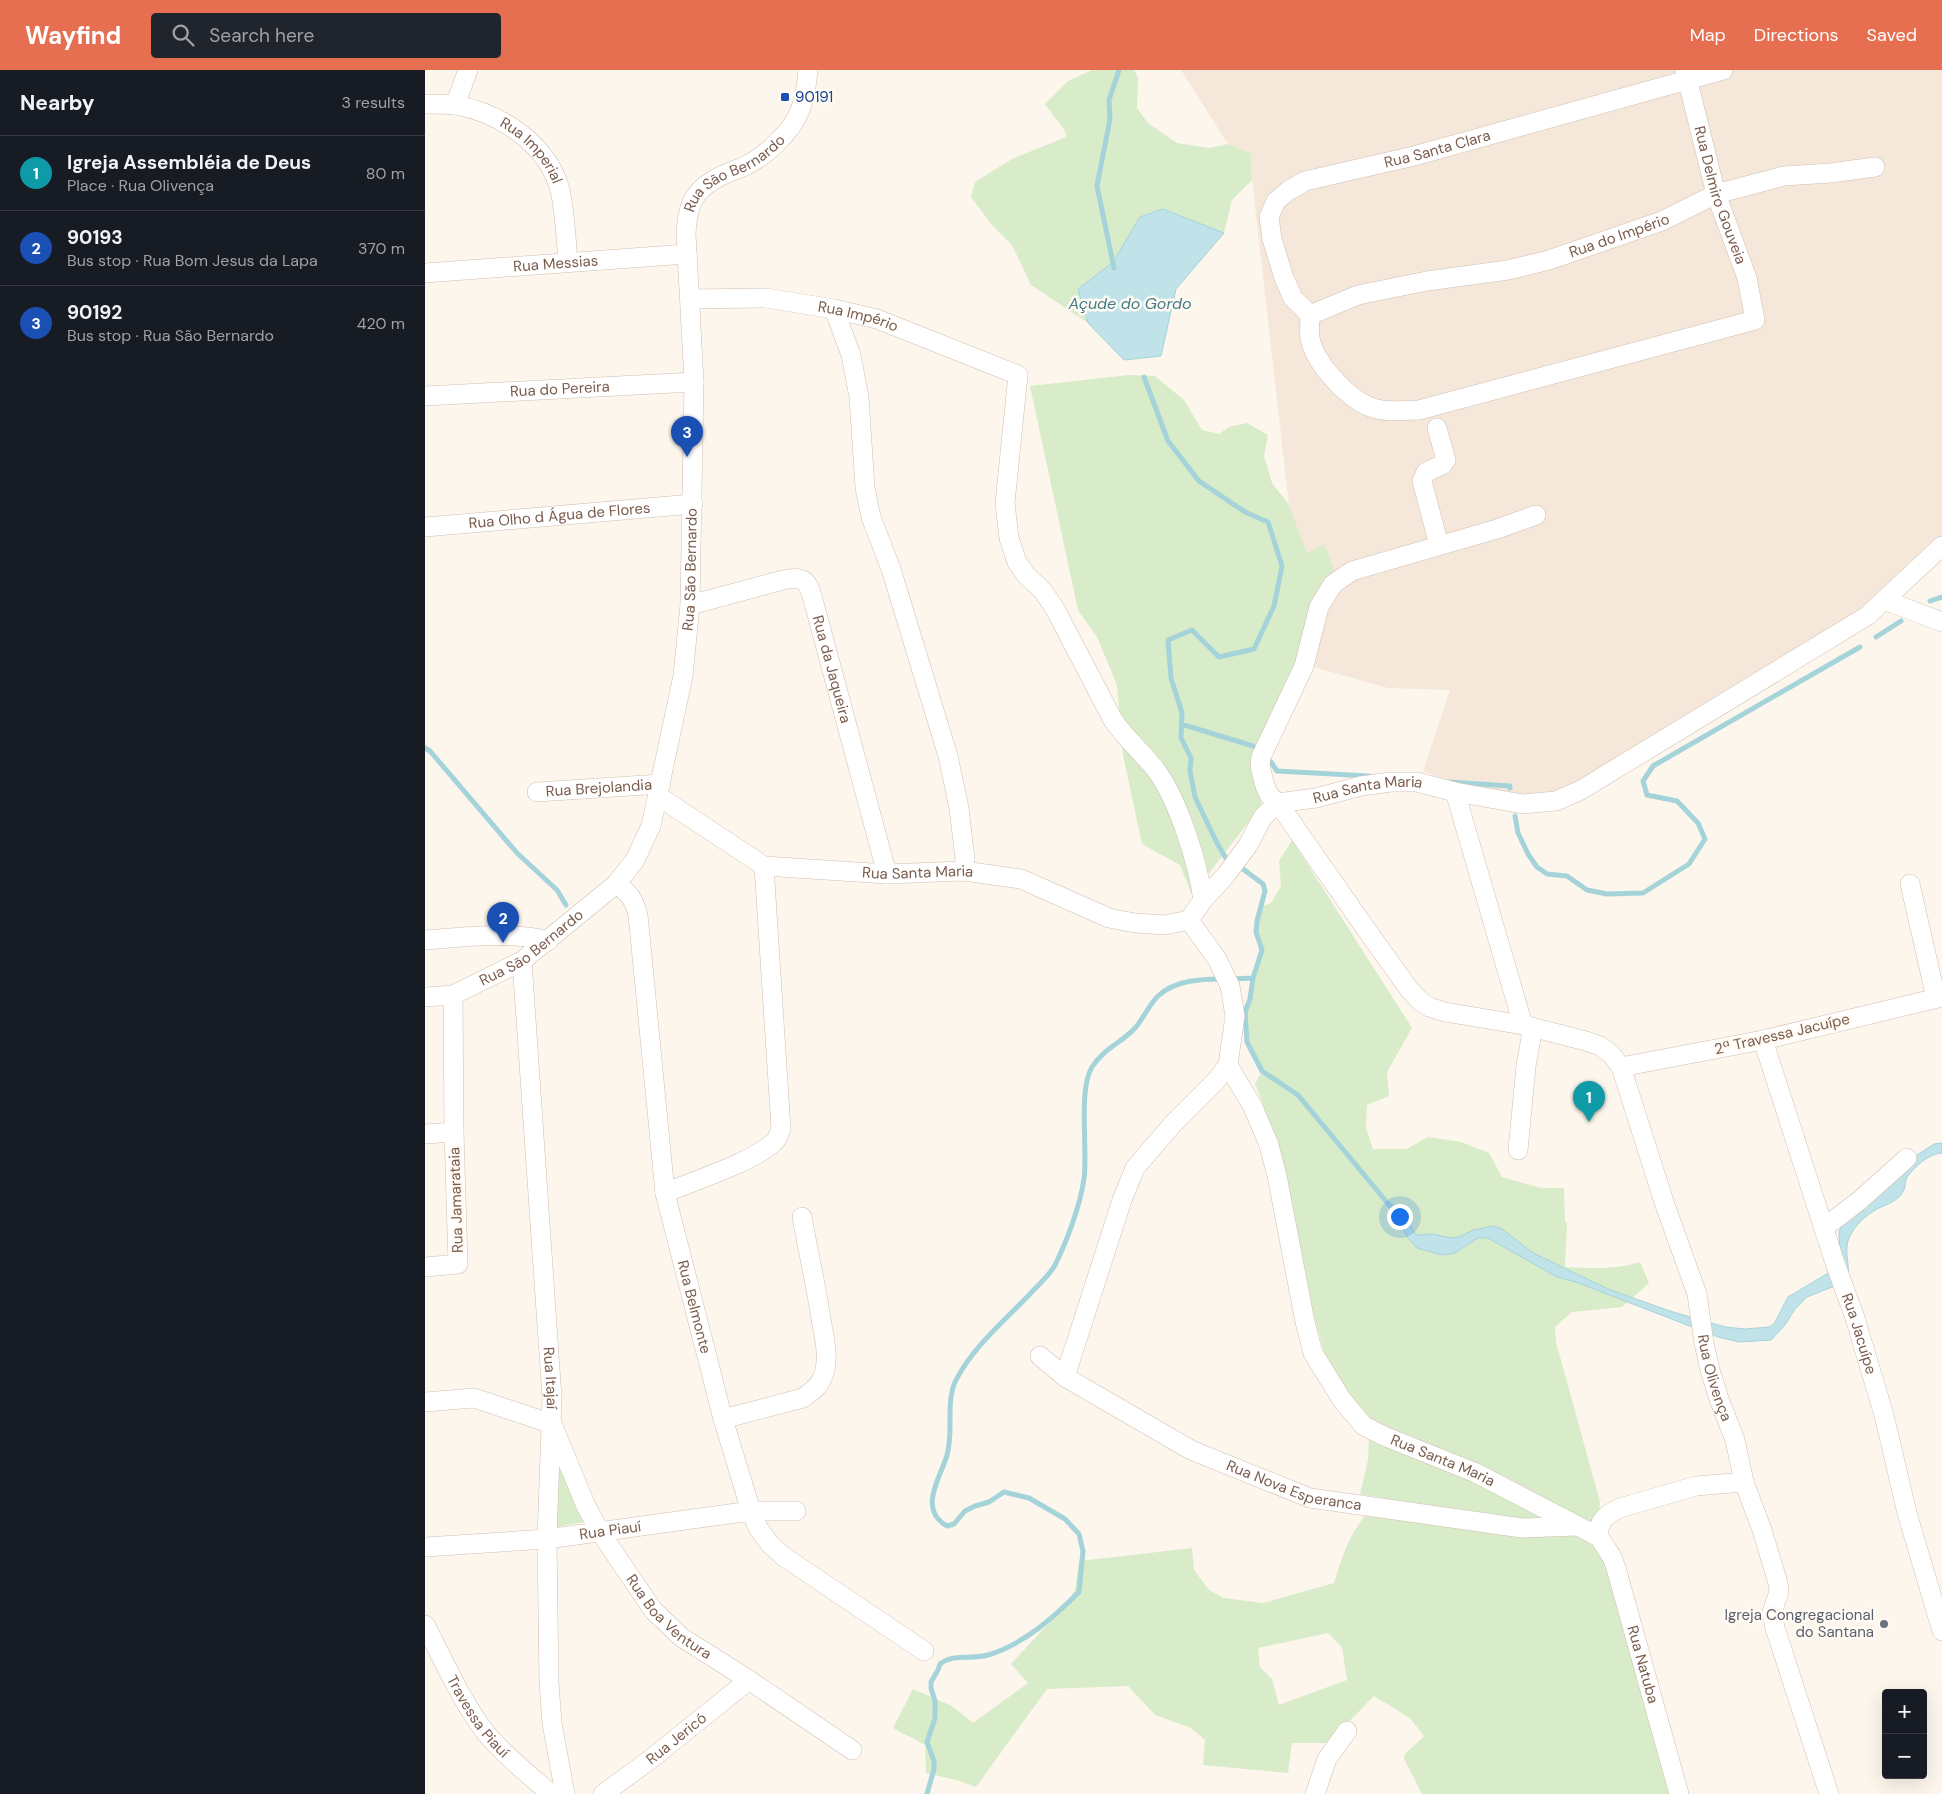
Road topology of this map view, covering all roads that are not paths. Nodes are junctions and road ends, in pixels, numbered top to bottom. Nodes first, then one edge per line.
1 (468, 70) edge
2 (808, 70) edge
3 (1723, 70) edge
4 (1686, 74) edge
5 (425, 104) edge
6 (455, 105) junction
7 (1875, 167) dead end
8 (1716, 194) junction
9 (687, 254) junction
10 (568, 262) junction
11 (425, 273) edge
12 (690, 299) junction
13 (834, 309) junction
14 (1310, 315) junction
15 (695, 382) junction
16 (425, 396) edge
17 (1437, 428) dead end
18 (693, 504) junction
19 (1536, 516) dead end
20 (425, 527) edge
21 (1439, 544) junction
22 (1942, 546) edge
23 (1884, 600) junction
24 (690, 605) junction
25 (1942, 622) edge
26 (660, 790) junction
27 (537, 792) dead end
28 (1455, 792) junction
29 (1278, 803) junction
30 (764, 866) junction
31 (964, 871) junction
32 (887, 874) junction
33 (616, 884) junction
34 (1910, 884) dead end
35 (1203, 900) junction
36 (1189, 920) junction
37 (425, 940) edge
38 (548, 941) junction
39 (522, 961) junction
40 (453, 995) junction
41 (425, 997) edge
42 (1939, 998) edge
43 (1528, 1026) junction
44 (1763, 1040) junction
45 (1228, 1064) junction
46 (1621, 1067) junction
47 (454, 1132) junction
48 (425, 1134) edge
49 (1518, 1150) dead end
50 (1907, 1158) dead end
51 (665, 1194) junction
52 (802, 1217) dead end
53 (1825, 1227) junction
54 (425, 1267) edge
55 (1040, 1356) dead end
56 (1065, 1377) junction
57 (425, 1402) edge
58 (723, 1419) junction
59 (553, 1424) junction
60 (1744, 1482) junction
61 (751, 1510) junction
62 (796, 1510) dead end
63 (1576, 1526) junction
64 (600, 1532) junction
65 (1599, 1537) junction
66 (547, 1539) junction
67 (425, 1546) edge
68 (1938, 1601) edge
69 (425, 1625) edge
70 (1942, 1631) edge
71 (924, 1651) dead end
72 (749, 1680) junction
73 (1347, 1731) dead end
74 (852, 1750) dead end
75 (551, 1794) edge
76 (565, 1794) edge
77 (603, 1794) edge
78 (1315, 1794) edge
79 (1679, 1794) edge
80 (1829, 1794) edge

1 - 6 street
2 - 9 street, Rua São Bernardo
3 - 4 street, Rua Santa Clara
4 - 8 street, Rua Delmiro Gouveia
4 - 14 street, Rua Santa Clara
5 - 6 street, Rua Imperial
6 - 10 street, Rua Imperial
7 - 8 street, Rua do Império
8 - 14 street, Rua do Império
8 - 14 street, Rua Delmiro Gouveia
9 - 10 street, Rua Messias
9 - 12 street, Rua São Bernardo
10 - 11 street, Rua Messias
12 - 13 street, Rua Império
12 - 15 street, Rua São Bernardo
13 - 31 street
13 - 35 street, Rua Império
15 - 16 street, Rua do Pereira
15 - 18 street, Rua São Bernardo
17 - 21 street
18 - 20 street, Rua Olho d Água de Flores
18 - 24 street, Rua São Bernardo
19 - 21 street, Rua Olivença
21 - 29 street, Rua Olivença
22 - 23 street, Rua Santa Maria
23 - 25 street
23 - 28 street, Rua Santa Maria
24 - 26 street, Rua São Bernardo
24 - 32 street, Rua da Jaqueira
26 - 27 street, Rua Brejolandia
26 - 30 street, Rua Santa Maria
26 - 33 street, Rua São Bernardo
28 - 29 street, Rua Santa Maria
28 - 43 street
29 - 35 street
29 - 43 street, Rua Olivença
30 - 32 street, Rua Santa Maria
30 - 51 street
31 - 32 street, Rua Santa Maria
31 - 36 street, Rua Santa Maria
33 - 38 street, Rua São Bernardo
33 - 51 street, Rua Belmonte
34 - 42 street
35 - 36 street
36 - 45 street
37 - 38 street
38 - 39 street, Rua São Bernardo
39 - 40 street, Rua São Bernardo
39 - 59 street, Rua Itajaí
40 - 41 street, Rua São Bernardo
40 - 47 street
42 - 44 street, 2ª Travessa Jacuípe
43 - 46 street, Rua Olivença
43 - 49 street
44 - 46 street, 2ª Travessa Jacuípe
44 - 53 street, Rua Jacuípe
45 - 56 street
45 - 63 street, Rua Santa Maria
46 - 60 street, Rua Olivença
47 - 48 street
47 - 54 street, Rua Jamarataia
50 - 53 street
51 - 58 street, Rua Belmonte
52 - 58 street
53 - 68 street, Rua Jacuípe
55 - 56 street, Rua Nova Esperanca
56 - 63 street, Rua Nova Esperanca
57 - 59 street
58 - 61 street, Rua Belmonte
59 - 64 street, Rua Boa Ventura
59 - 66 street, Rua Itajaí
60 - 65 street
60 - 80 street, Rua Olivença
61 - 62 street, Rua Piauí
61 - 64 street, Rua Piauí
61 - 71 street, Rua Belmonte
63 - 65 street, Rua Santa Maria
64 - 66 street, Rua Piauí
64 - 72 street, Rua Boa Ventura
65 - 79 street, Rua Natuba
66 - 67 street, Rua Piauí
66 - 76 street, Rua Itajaí
68 - 70 street, Rua Jacuípe
69 - 75 street, Travessa Piauí
72 - 74 street, Rua Boa Ventura
72 - 77 street, Rua Jericó
73 - 78 street

